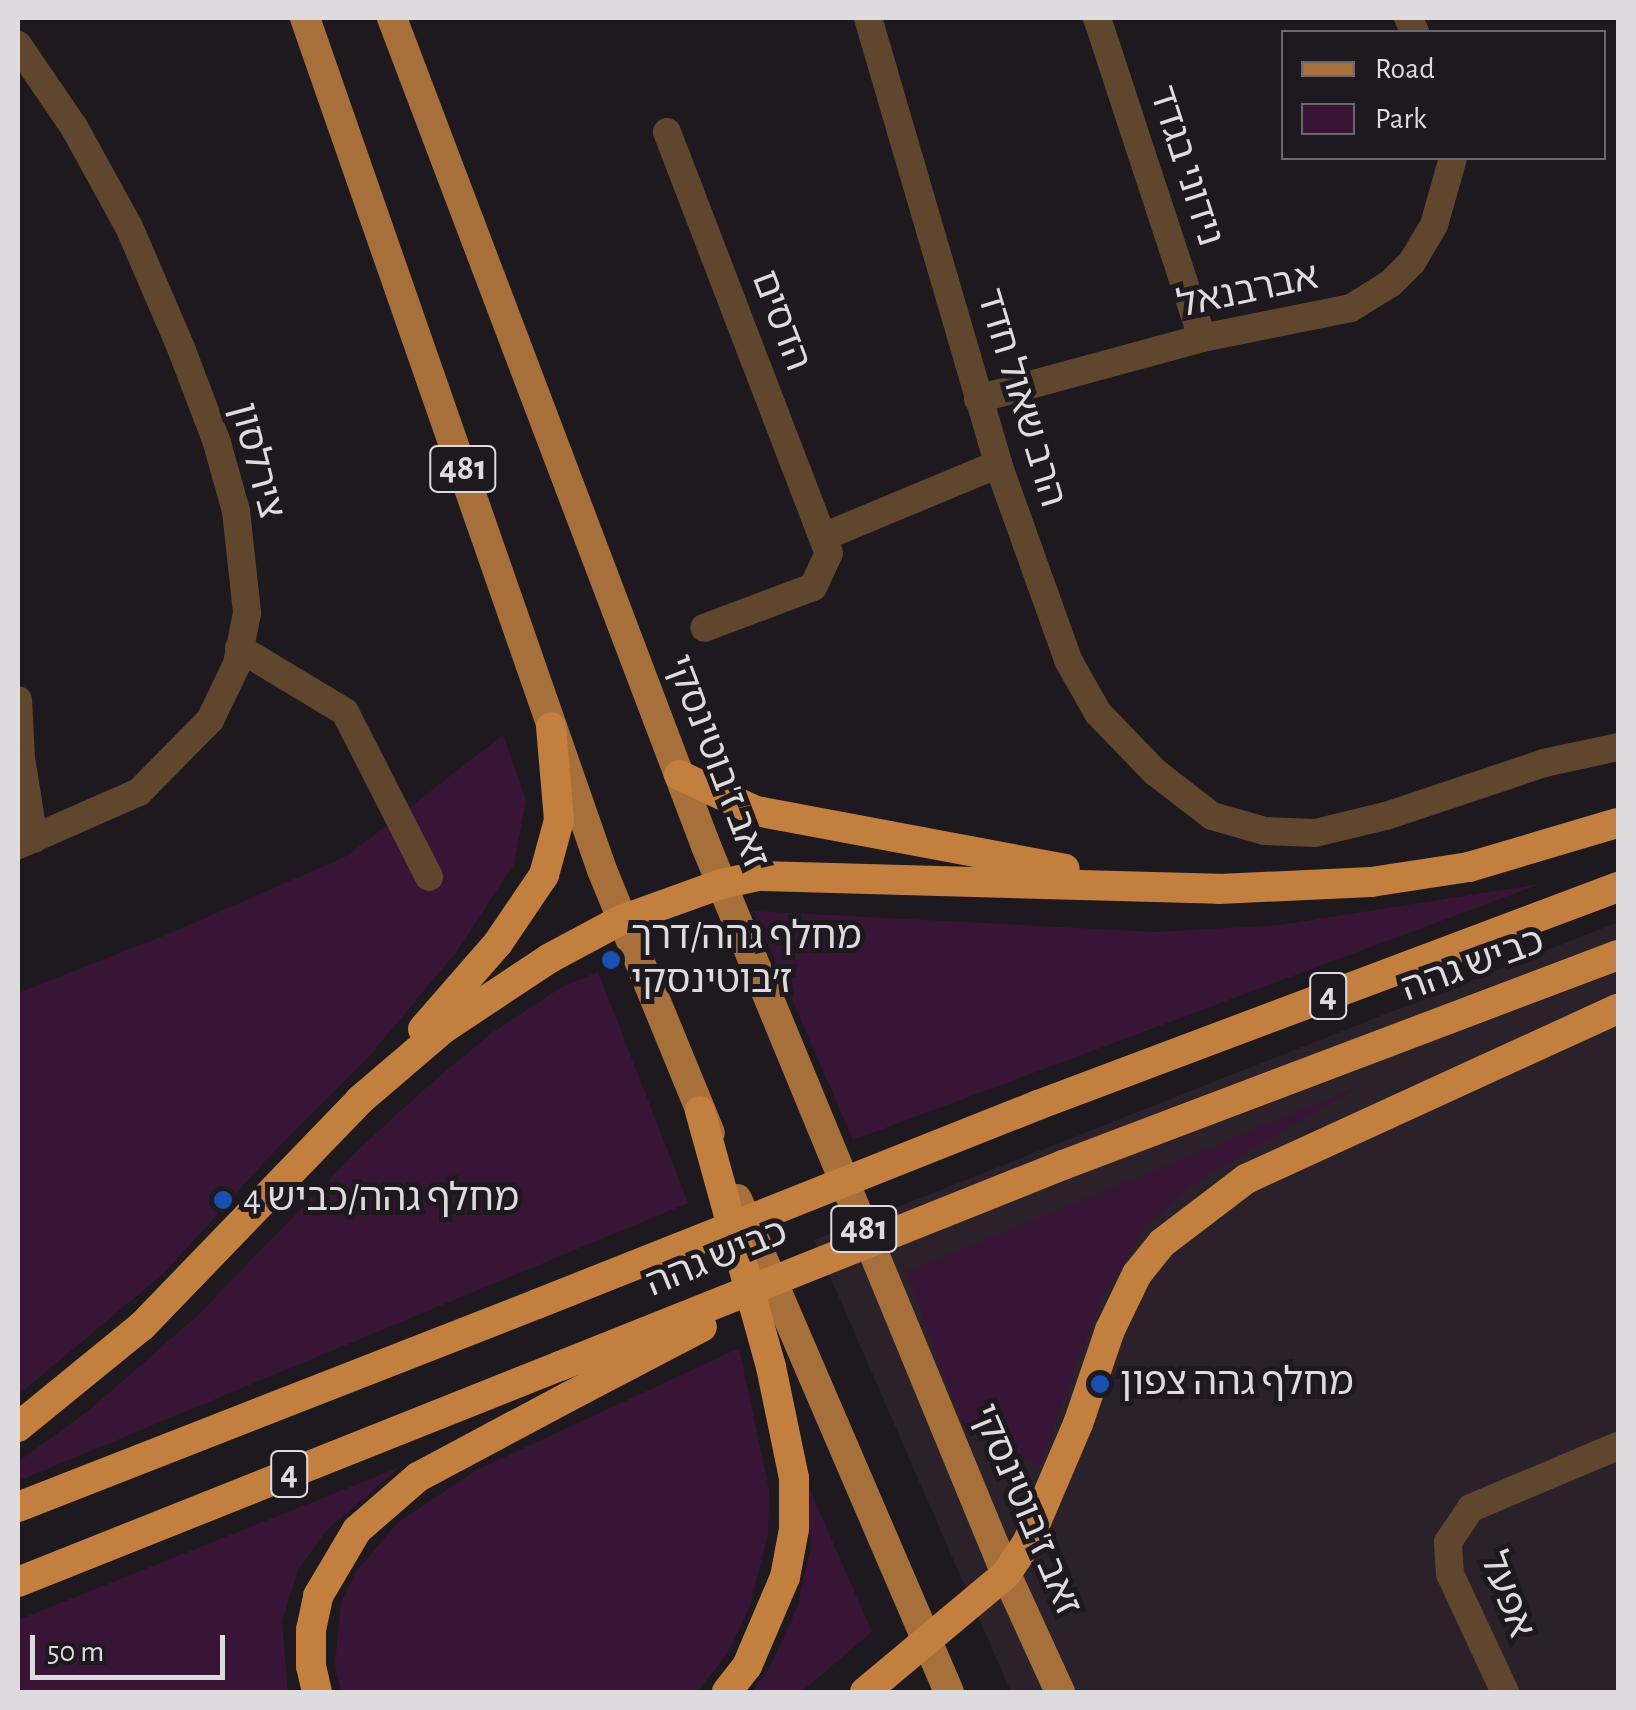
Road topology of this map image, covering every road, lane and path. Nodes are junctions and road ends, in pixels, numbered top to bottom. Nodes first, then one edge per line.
1 (305, 18) edge
2 (392, 18) edge
3 (868, 18) edge
4 (1097, 18) edge
5 (18, 45) edge
6 (667, 132) dead end
7 (1451, 160) edge
8 (1202, 338) junction
9 (978, 400) junction
10 (998, 464) junction
11 (822, 537) junction
12 (704, 628) dead end
13 (239, 648) junction
14 (18, 700) edge
15 (552, 727) junction
16 (1618, 748) edge
17 (679, 775) junction
18 (1618, 822) edge
19 (26, 842) edge
20 (429, 877) dead end
21 (721, 884) junction
22 (1156, 886) junction
23 (1618, 887) edge
24 (621, 920) junction
25 (1618, 954) edge
26 (1618, 1010) edge
27 (360, 1100) junction
28 (700, 1112) junction
29 (860, 1245) junction
30 (18, 1427) edge
31 (1618, 1446) edge
32 (18, 1508) edge
33 (1006, 1574) junction
34 (18, 1582) edge
35 (926, 1644) junction
36 (317, 1692) edge
37 (727, 1692) edge
38 (865, 1692) edge
39 (949, 1692) edge
40 (1060, 1692) edge
41 (1505, 1692) edge

1 - 15 main road, 481
2 - 17 main road, זאב ז'בוטינסקי / 481
3 - 9 street, הרב שאול חדד
4 - 8 street, נידוני בגדד
5 - 13 street, צירלסון
6 - 11 street, הדסים
7 - 8 street, אברבנאל
8 - 9 street, אברבנאל
9 - 10 street, הרב שאול חדד
10 - 11 street
10 - 16 street, הרב שאול חדד
11 - 12 street, הדסים
13 - 19 street, צירלסון
13 - 20 street
14 - 19 street
15 - 24 main road, 481
15 - 27 highway
17 - 21 main road, זאב ז'בוטינסקי / 481
17 - 22 highway
18 - 22 highway
21 - 22 highway
21 - 24 highway
21 - 33 main road, זאב ז'בוטינסקי / 481
23 - 32 highway, כביש גהה / 4, bridge
24 - 27 highway
24 - 28 main road, 481
25 - 29 highway, כביש גהה / 4, bridge
26 - 33 highway
27 - 30 highway
28 - 35 main road, 481
28 - 37 highway
29 - 34 highway, כביש גהה / 4, bridge
29 - 36 highway, bridge
31 - 41 street, אפעל
33 - 35 highway
33 - 40 main road, זאב ז'בוטינסקי / 481
35 - 38 highway
35 - 39 main road, 481

